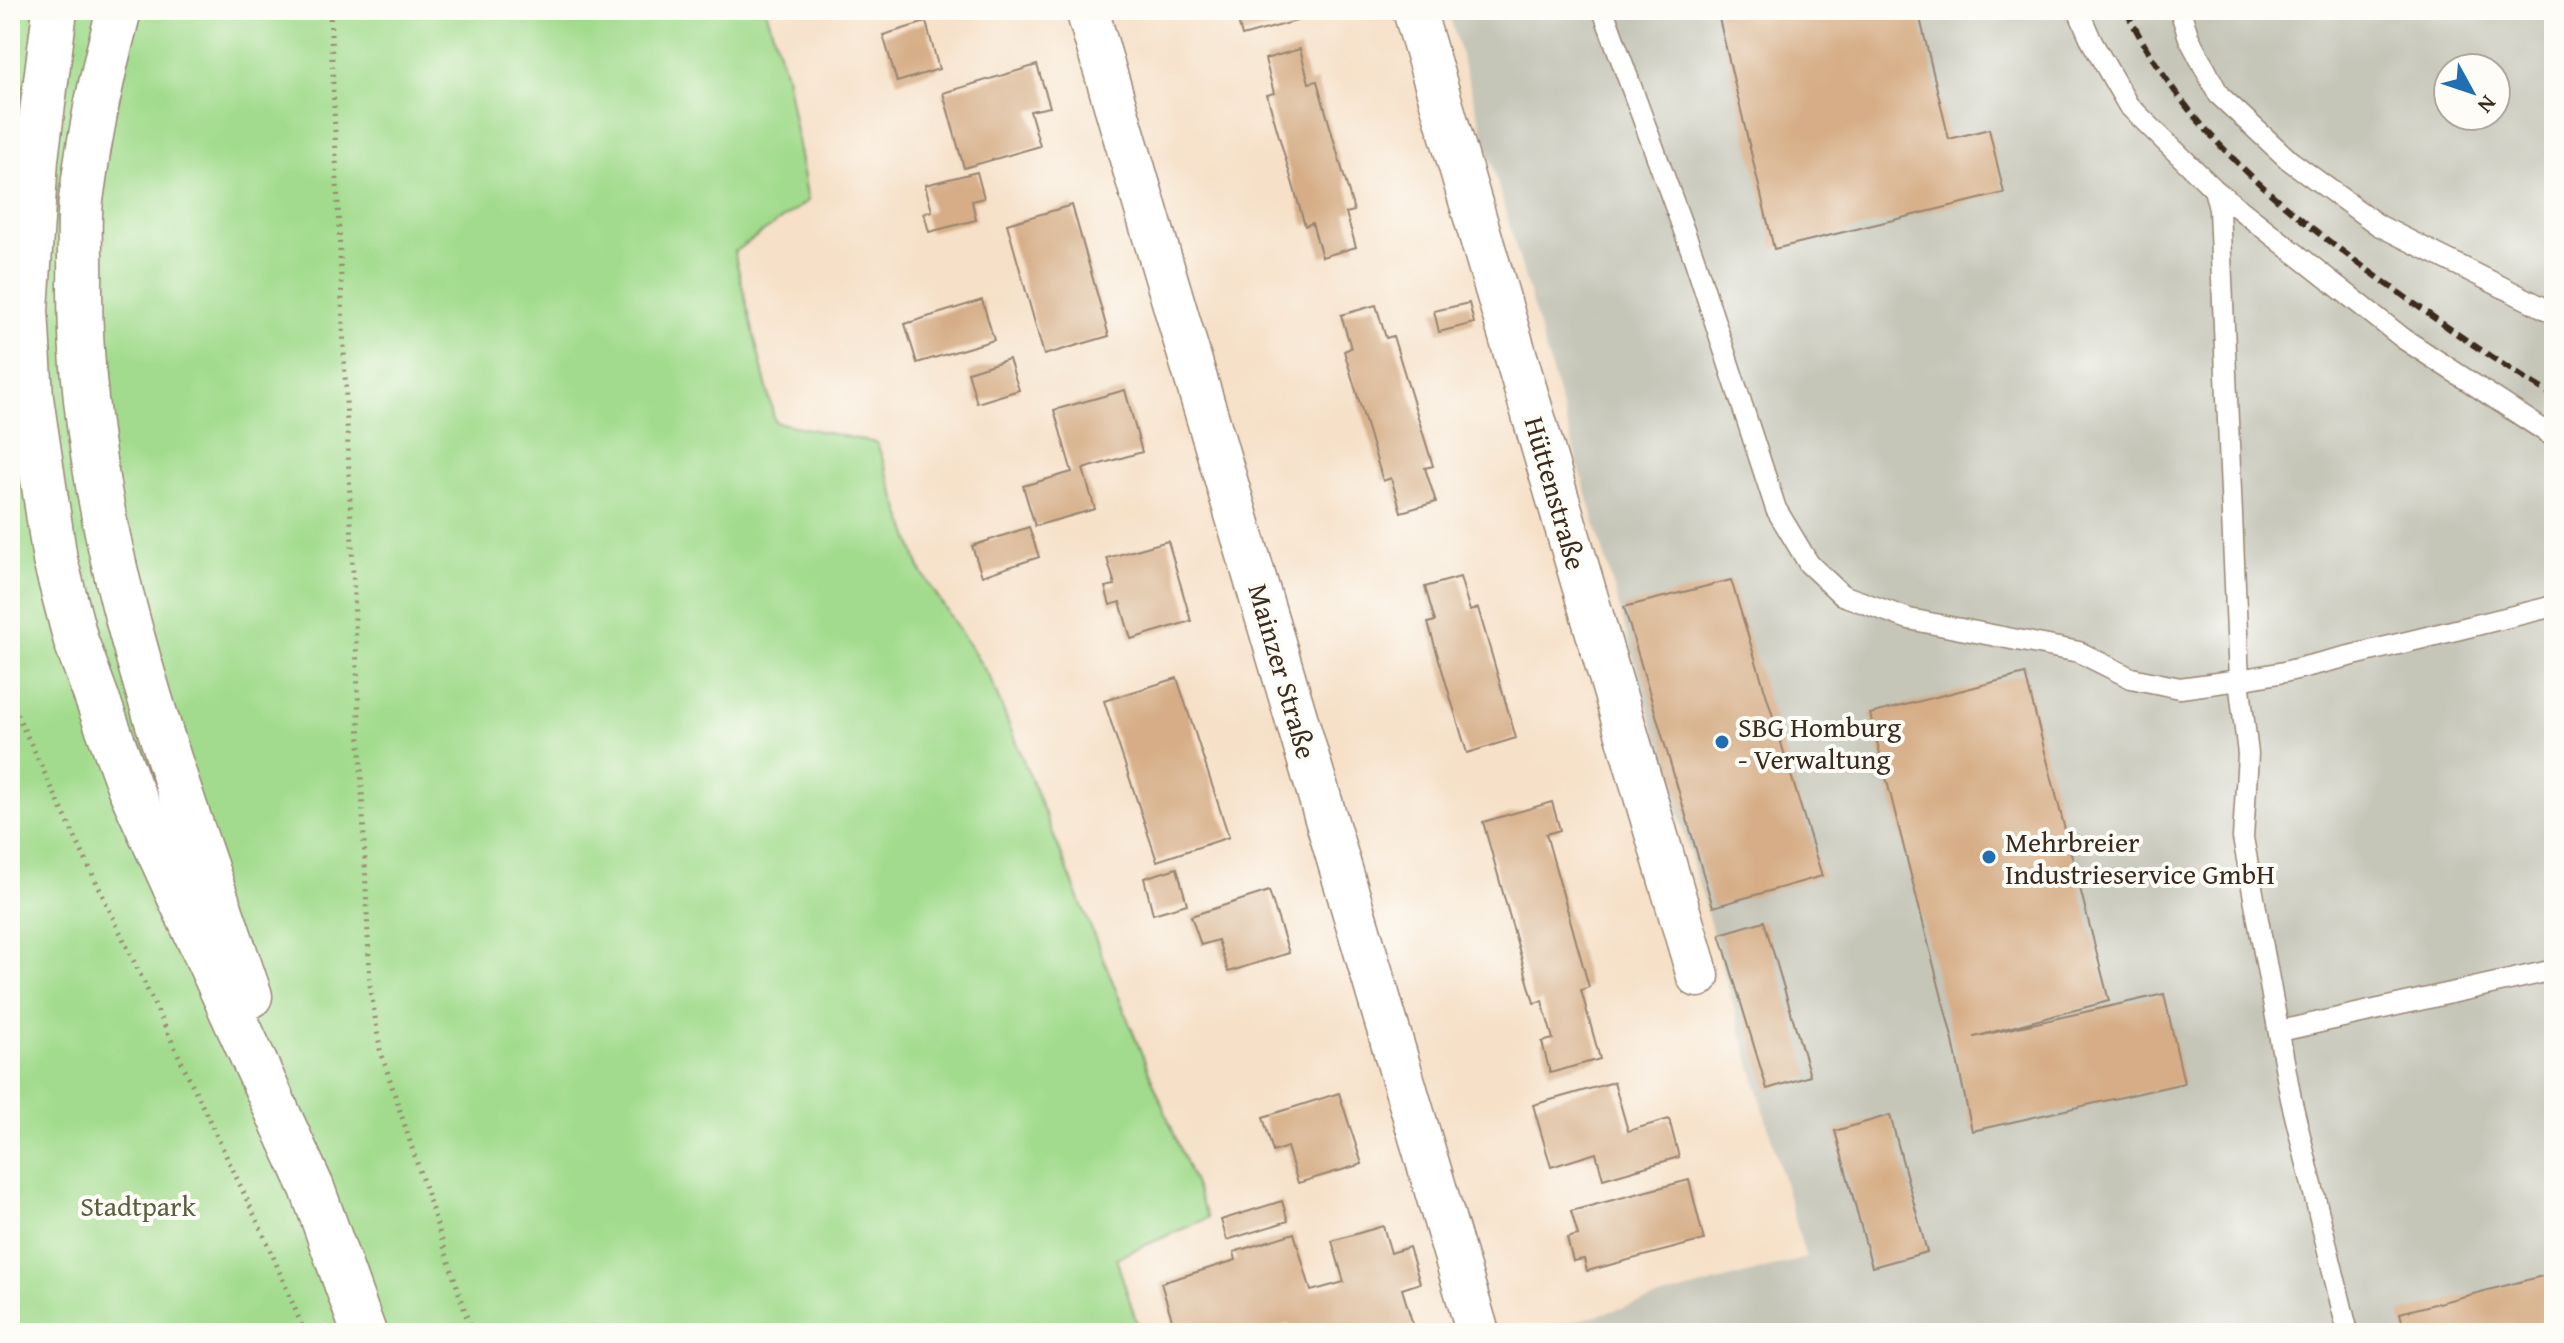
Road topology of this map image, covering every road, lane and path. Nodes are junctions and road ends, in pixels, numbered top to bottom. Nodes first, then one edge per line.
1 (55, 10) edge
2 (119, 10) edge
3 (330, 10) edge
4 (1087, 10) edge
5 (1414, 10) edge
6 (1603, 10) edge
7 (2078, 10) edge
8 (2180, 10) edge
9 (23, 158) edge
10 (2214, 189) junction
11 (81, 202) junction
12 (21, 224) edge
13 (2554, 313) edge
14 (2554, 437) edge
15 (2554, 606) edge
16 (2239, 680) junction
17 (10, 700) edge
18 (2554, 970) edge
19 (1698, 976) dead end
20 (2280, 1031) junction
21 (312, 1188) junction
22 (305, 1333) edge
23 (364, 1333) edge
24 (472, 1333) edge
25 (1478, 1333) edge
26 (2348, 1333) edge

1 - 9 main road
2 - 11 main road
3 - 24 path
4 - 25 street, Mainzer Straße
5 - 19 street, Hüttenstraße
6 - 16 lane
7 - 10 lane
8 - 13 lane
9 - 11 main road
9 - 12 main road
10 - 14 lane
10 - 16 lane
11 - 12 main road
11 - 21 main road
12 - 21 main road
15 - 16 lane
16 - 20 lane
17 - 22 path
18 - 20 lane
20 - 26 lane
21 - 23 main road

